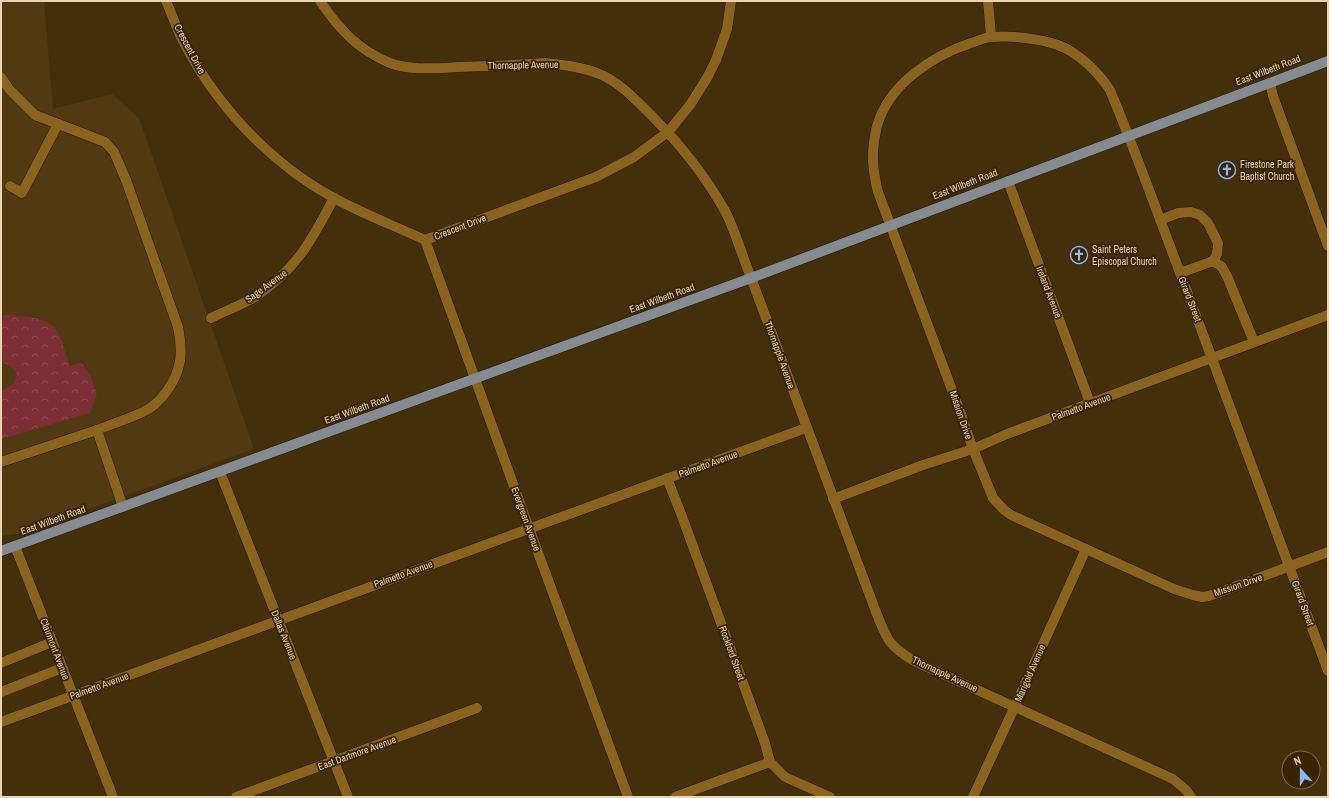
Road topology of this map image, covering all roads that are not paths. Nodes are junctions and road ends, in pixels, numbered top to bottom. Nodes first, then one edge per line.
1 (166, 1) edge
2 (320, 1) edge
3 (732, 1) edge
4 (988, 1) edge
5 (991, 36) junction
6 (1328, 61) edge
7 (2, 82) edge
8 (1270, 83) junction
9 (58, 124) junction
10 (668, 132) junction
11 (1129, 135) junction
12 (1008, 181) junction
13 (10, 186) dead end
14 (334, 198) junction
15 (1160, 220) junction
16 (890, 226) junction
17 (425, 240) junction
18 (1328, 246) edge
19 (1213, 261) junction
20 (1180, 273) junction
21 (751, 278) junction
22 (1328, 315) edge
23 (210, 318) dead end
24 (1254, 342) junction
25 (1212, 359) junction
26 (475, 378) junction
27 (1090, 404) junction
28 (806, 428) junction
29 (97, 430) junction
30 (973, 449) junction
31 (1, 462) edge
32 (220, 472) junction
33 (667, 478) junction
34 (833, 499) junction
35 (123, 507) junction
36 (529, 528) junction
37 (15, 546) junction
38 (1086, 549) junction
39 (1, 551) edge
40 (1328, 552) edge
41 (1290, 567) junction
42 (278, 620) junction
43 (52, 642) junction
44 (1, 663) edge
45 (62, 668) junction
46 (1328, 671) edge
47 (1, 692) edge
48 (73, 696) junction
49 (1015, 706) junction
50 (477, 708) dead end
51 (1, 722) edge
52 (334, 761) junction
53 (770, 762) junction
54 (113, 797) edge
55 (236, 797) edge
56 (348, 797) edge
57 (628, 797) edge
58 (676, 797) edge
59 (830, 797) edge
60 (973, 797) edge
61 (1191, 797) edge

1 - 14 street, Crescent Drive
2 - 10 street, Thornapple Avenue
3 - 10 street, Crescent Drive
4 - 5 street
5 - 11 street, Girard Street
5 - 16 street, Mission Drive
6 - 8 main road, East Wilbeth Road
7 - 9 street
8 - 11 main road, East Wilbeth Road
8 - 18 street
9 - 13 street
9 - 29 street
10 - 17 street, Crescent Drive
10 - 21 street, Thornapple Avenue
11 - 12 main road, East Wilbeth Road
11 - 15 street, Girard Street
12 - 16 main road, East Wilbeth Road
12 - 27 street, Ireland Avenue
14 - 17 street, Crescent Drive
14 - 23 street, Sage Avenue
15 - 19 street
15 - 20 street, Girard Street
16 - 21 main road, East Wilbeth Road
16 - 30 street, Mission Drive
17 - 26 street, Evergreen Avenue
19 - 20 street
19 - 24 street
20 - 25 street, Girard Street
21 - 26 main road, East Wilbeth Road
21 - 28 street, Thornapple Avenue
22 - 24 street, Palmetto Avenue
24 - 25 street, Palmetto Avenue
25 - 27 street, Palmetto Avenue
25 - 41 street, Girard Street
26 - 32 main road, East Wilbeth Road
26 - 36 street, Evergreen Avenue
27 - 30 street, Palmetto Avenue
28 - 33 street, Palmetto Avenue
28 - 34 street, Thornapple Avenue
29 - 31 street
29 - 35 street
30 - 34 street, Palmetto Avenue
30 - 38 street, Mission Drive
32 - 35 main road, East Wilbeth Road
32 - 42 street, Dallas Avenue
33 - 36 street, Palmetto Avenue
33 - 53 street, Rockford Street
34 - 49 street, Thornapple Avenue
35 - 37 main road, East Wilbeth Road
36 - 42 street, Palmetto Avenue
36 - 57 street, Evergreen Avenue
37 - 39 main road, East Wilbeth Road
37 - 43 street, Clairmont Avenue
38 - 41 street, Mission Drive
38 - 49 street, Marigold Avenue
40 - 41 street, Mission Drive
41 - 46 street, Girard Street
42 - 48 street, Palmetto Avenue
42 - 52 street, Dallas Avenue
43 - 44 street
43 - 45 street, Clairmont Avenue
45 - 47 street
45 - 48 street, Clairmont Avenue
48 - 51 street, Palmetto Avenue
48 - 54 street, Clairmont Avenue
49 - 60 street, Marigold Avenue
49 - 61 street, Thornapple Avenue
50 - 52 street, East Dartmore Avenue
52 - 55 street, East Dartmore Avenue
52 - 56 street, Dallas Avenue
53 - 58 street
53 - 59 street, Rockford Street

